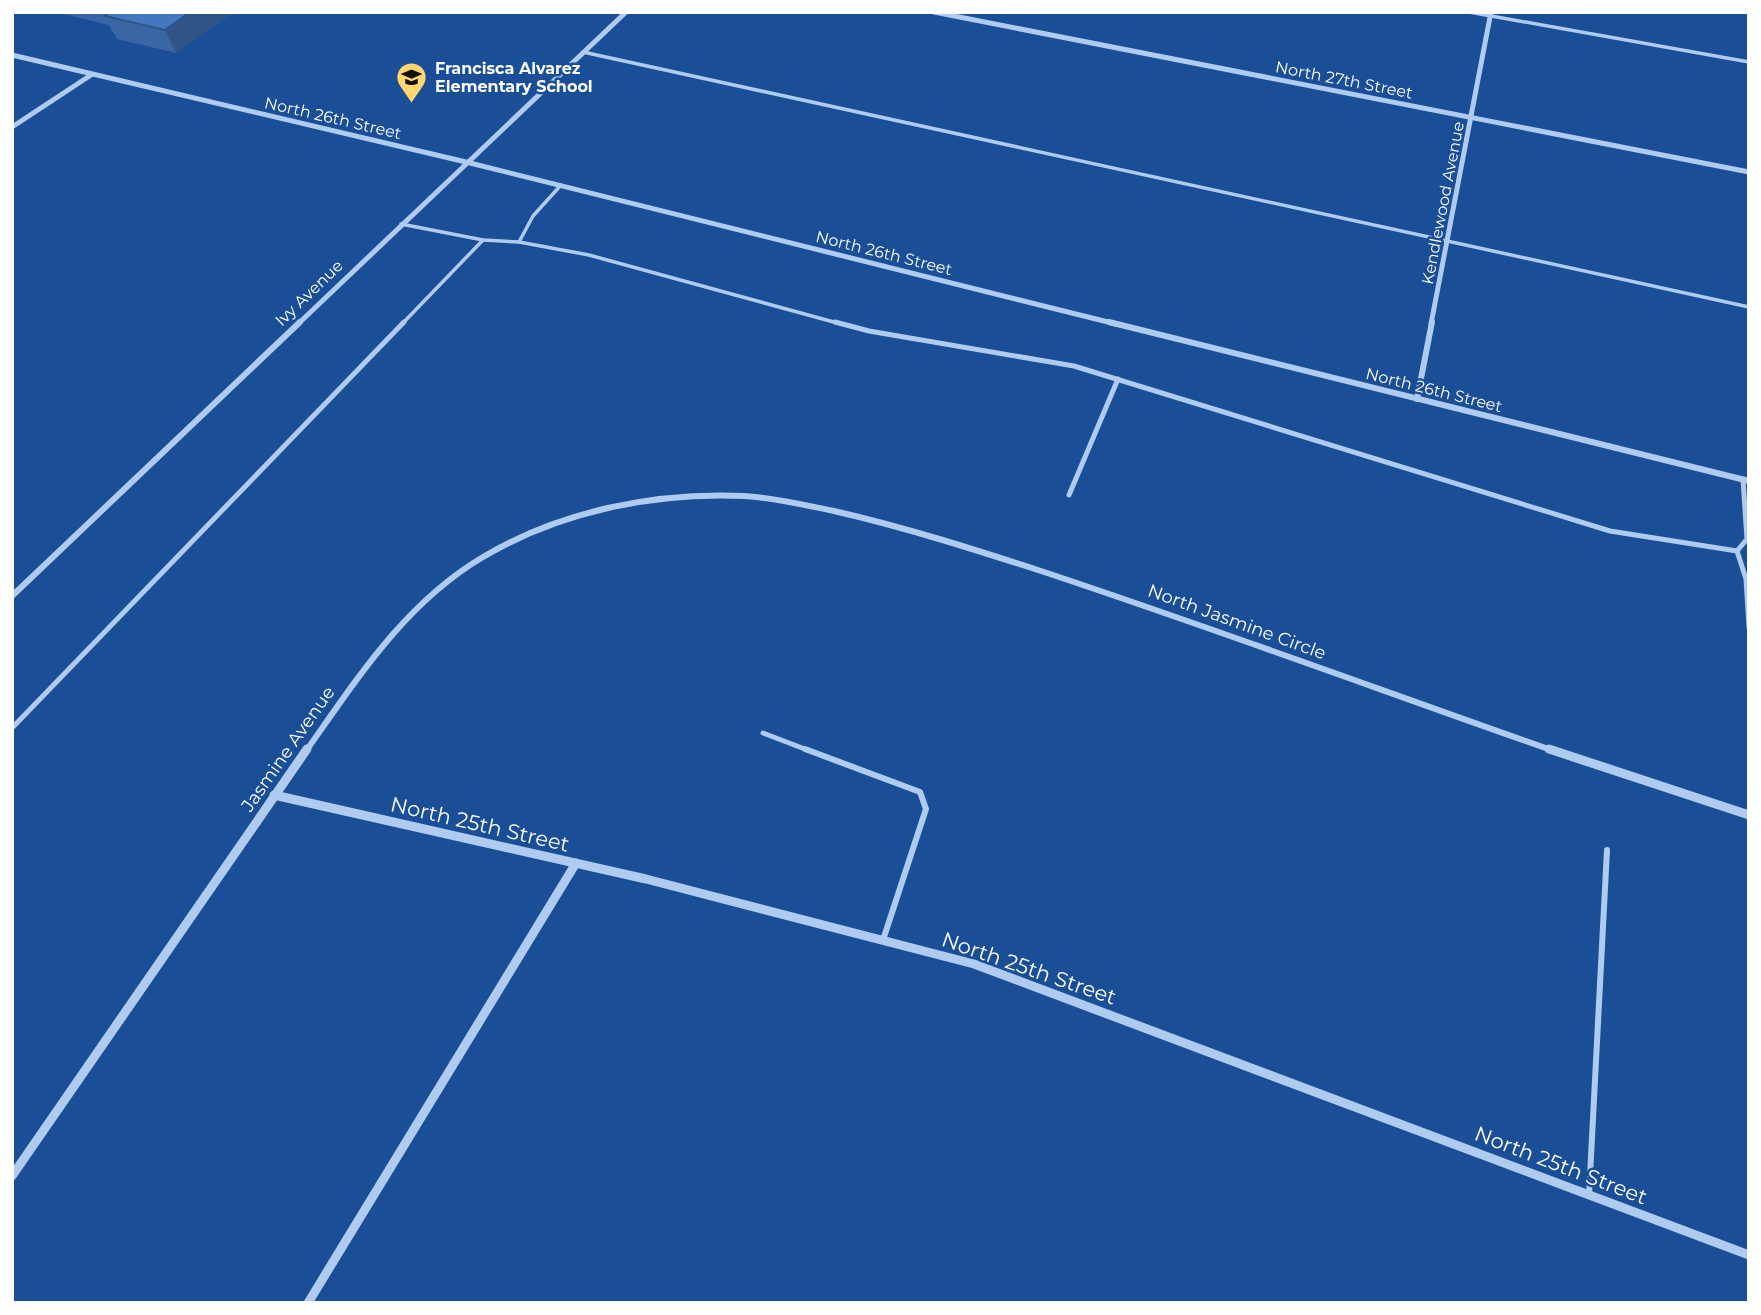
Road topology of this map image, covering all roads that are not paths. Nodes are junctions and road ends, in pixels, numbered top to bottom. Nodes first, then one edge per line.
1 (626, 12) edge
2 (933, 12) edge
3 (1469, 12) edge
4 (1490, 14) edge
5 (583, 52) junction
6 (12, 55) edge
7 (1749, 62) edge
8 (90, 75) junction
9 (1473, 117) junction
10 (12, 127) edge
11 (466, 162) junction
12 (1749, 172) edge
13 (561, 185) junction
14 (401, 224) junction
15 (483, 240) junction
16 (1448, 241) junction
17 (519, 242) junction
18 (1749, 307) edge
19 (1118, 379) junction
20 (1417, 399) junction
21 (1746, 480) edge
22 (1069, 495) dead end
23 (706, 497) joint
24 (1737, 551) junction
25 (12, 596) edge
26 (1749, 627) edge
27 (12, 729) edge
28 (763, 733) dead end
29 (274, 795) junction
30 (1749, 815) edge
31 (1606, 850) dead end
32 (576, 863) junction
33 (883, 940) junction
34 (12, 1176) edge
35 (1589, 1195) junction
36 (1749, 1255) edge
37 (308, 1303) edge

1 - 5 street, Ivy Avenue
2 - 9 street, North 27th Street
3 - 4 lane
4 - 7 lane
4 - 9 street, Kendlewood Avenue
5 - 11 street, Ivy Avenue
5 - 16 lane
6 - 8 street, North 26th Street
8 - 10 street
8 - 11 street, North 26th Street
9 - 12 street, North 27th Street
9 - 16 street, Kendlewood Avenue
11 - 13 street, North 26th Street
11 - 14 street, Ivy Avenue
13 - 17 lane
13 - 20 street, North 26th Street
14 - 15 lane
14 - 25 street, Ivy Avenue
15 - 17 lane
15 - 27 lane
16 - 18 lane
16 - 20 street, Kendlewood Avenue
17 - 19 lane
19 - 22 lane
19 - 24 lane
20 - 21 street, North 26th Street
21 - 24 lane
23 - 29 street, Jasmine Avenue
23 - 30 street, North Jasmine Circle
24 - 26 lane
28 - 33 lane
29 - 32 street, North 25th Street
29 - 34 street, Jasmine Avenue
31 - 35 lane
32 - 33 street, North 25th Street
32 - 37 street
33 - 35 street, North 25th Street
35 - 36 street, North 25th Street

